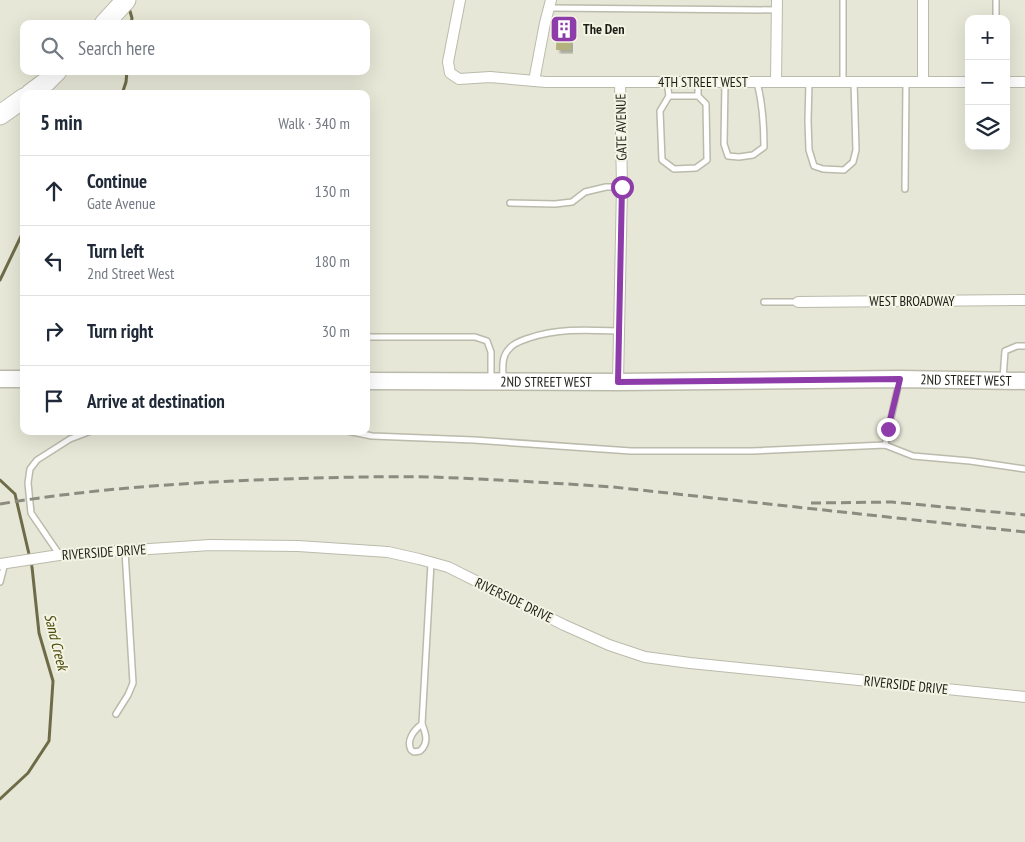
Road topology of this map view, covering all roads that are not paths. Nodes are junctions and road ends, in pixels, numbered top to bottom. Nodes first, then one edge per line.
1 (126, 0) edge
2 (460, 0) edge
3 (843, 0) edge
4 (923, 0) edge
5 (996, 0) edge
6 (550, 4) edge
7 (777, 5) edge
8 (996, 15) edge
9 (108, 20) edge
10 (53, 75) edge
11 (534, 81) junction
12 (620, 82) junction
13 (667, 82) junction
14 (698, 82) junction
15 (725, 82) junction
16 (757, 82) junction
17 (776, 82) junction
18 (809, 82) junction
19 (843, 82) junction
20 (854, 82) junction
21 (906, 82) junction
22 (923, 82) junction
23 (965, 82) edge
24 (1010, 82) edge
25 (1025, 82) edge
26 (35, 90) edge
27 (669, 96) junction
28 (698, 96) junction
29 (20, 101) edge
30 (0, 115) edge
31 (622, 187) junction
32 (905, 189) dead end
33 (510, 204) dead end
34 (1025, 300) edge
35 (764, 302) dead end
36 (798, 302) joint
37 (619, 331) junction
38 (370, 337) edge
39 (1025, 346) edge
40 (2, 379) edge
41 (20, 379) edge
42 (900, 379) junction
43 (1003, 381) junction
44 (1025, 381) edge
45 (370, 382) edge
46 (498, 382) junction
47 (618, 382) junction
48 (80, 435) edge
49 (367, 435) edge
50 (885, 445) junction
51 (1025, 469) edge
52 (125, 551) junction
53 (59, 555) junction
54 (431, 562) junction
55 (2, 563) edge
56 (0, 582) edge
57 (1025, 697) edge
58 (116, 714) dead end
59 (422, 724) junction

1 - 9 highway
2 - 11 street, 4TH STREET WEST
3 - 19 lane
4 - 22 street
5 - 8 lane
6 - 7 lane
6 - 11 street
7 - 17 street
10 - 26 highway
11 - 12 street, 4TH STREET WEST
12 - 13 street, 4TH STREET WEST
12 - 31 street, GATE AVENUE
13 - 14 street, 4TH STREET WEST
13 - 27 lane
14 - 15 street, 4TH STREET WEST
14 - 28 lane
15 - 16 street, 4TH STREET WEST
15 - 16 lane
16 - 17 street, 4TH STREET WEST
17 - 18 street, 4TH STREET WEST
18 - 19 street, 4TH STREET WEST
18 - 20 lane
19 - 20 street, 4TH STREET WEST
20 - 21 street, 4TH STREET WEST
21 - 22 street, 4TH STREET WEST
21 - 32 lane
22 - 23 street, 4TH STREET WEST
24 - 25 street
27 - 28 lane
27 - 28 lane
29 - 30 highway
31 - 33 lane
31 - 37 street, GATE AVENUE
34 - 36 street, WEST BROADWAY
35 - 36 lane
37 - 46 lane
37 - 47 street, GATE AVENUE
38 - 46 lane
39 - 43 lane
40 - 41 main road
42 - 43 main road, 2ND STREET WEST
42 - 47 main road, 2ND STREET WEST
42 - 50 lane
43 - 44 main road, 2ND STREET WEST
45 - 46 main road, 2ND STREET WEST
46 - 47 main road, 2ND STREET WEST
48 - 53 lane
49 - 50 lane
50 - 51 lane
52 - 53 street, RIVERSIDE DRIVE
52 - 54 street, RIVERSIDE DRIVE
52 - 58 lane
53 - 55 street, RIVERSIDE DRIVE
54 - 57 street, RIVERSIDE DRIVE
54 - 59 lane
55 - 56 lane
59 - 59 lane

